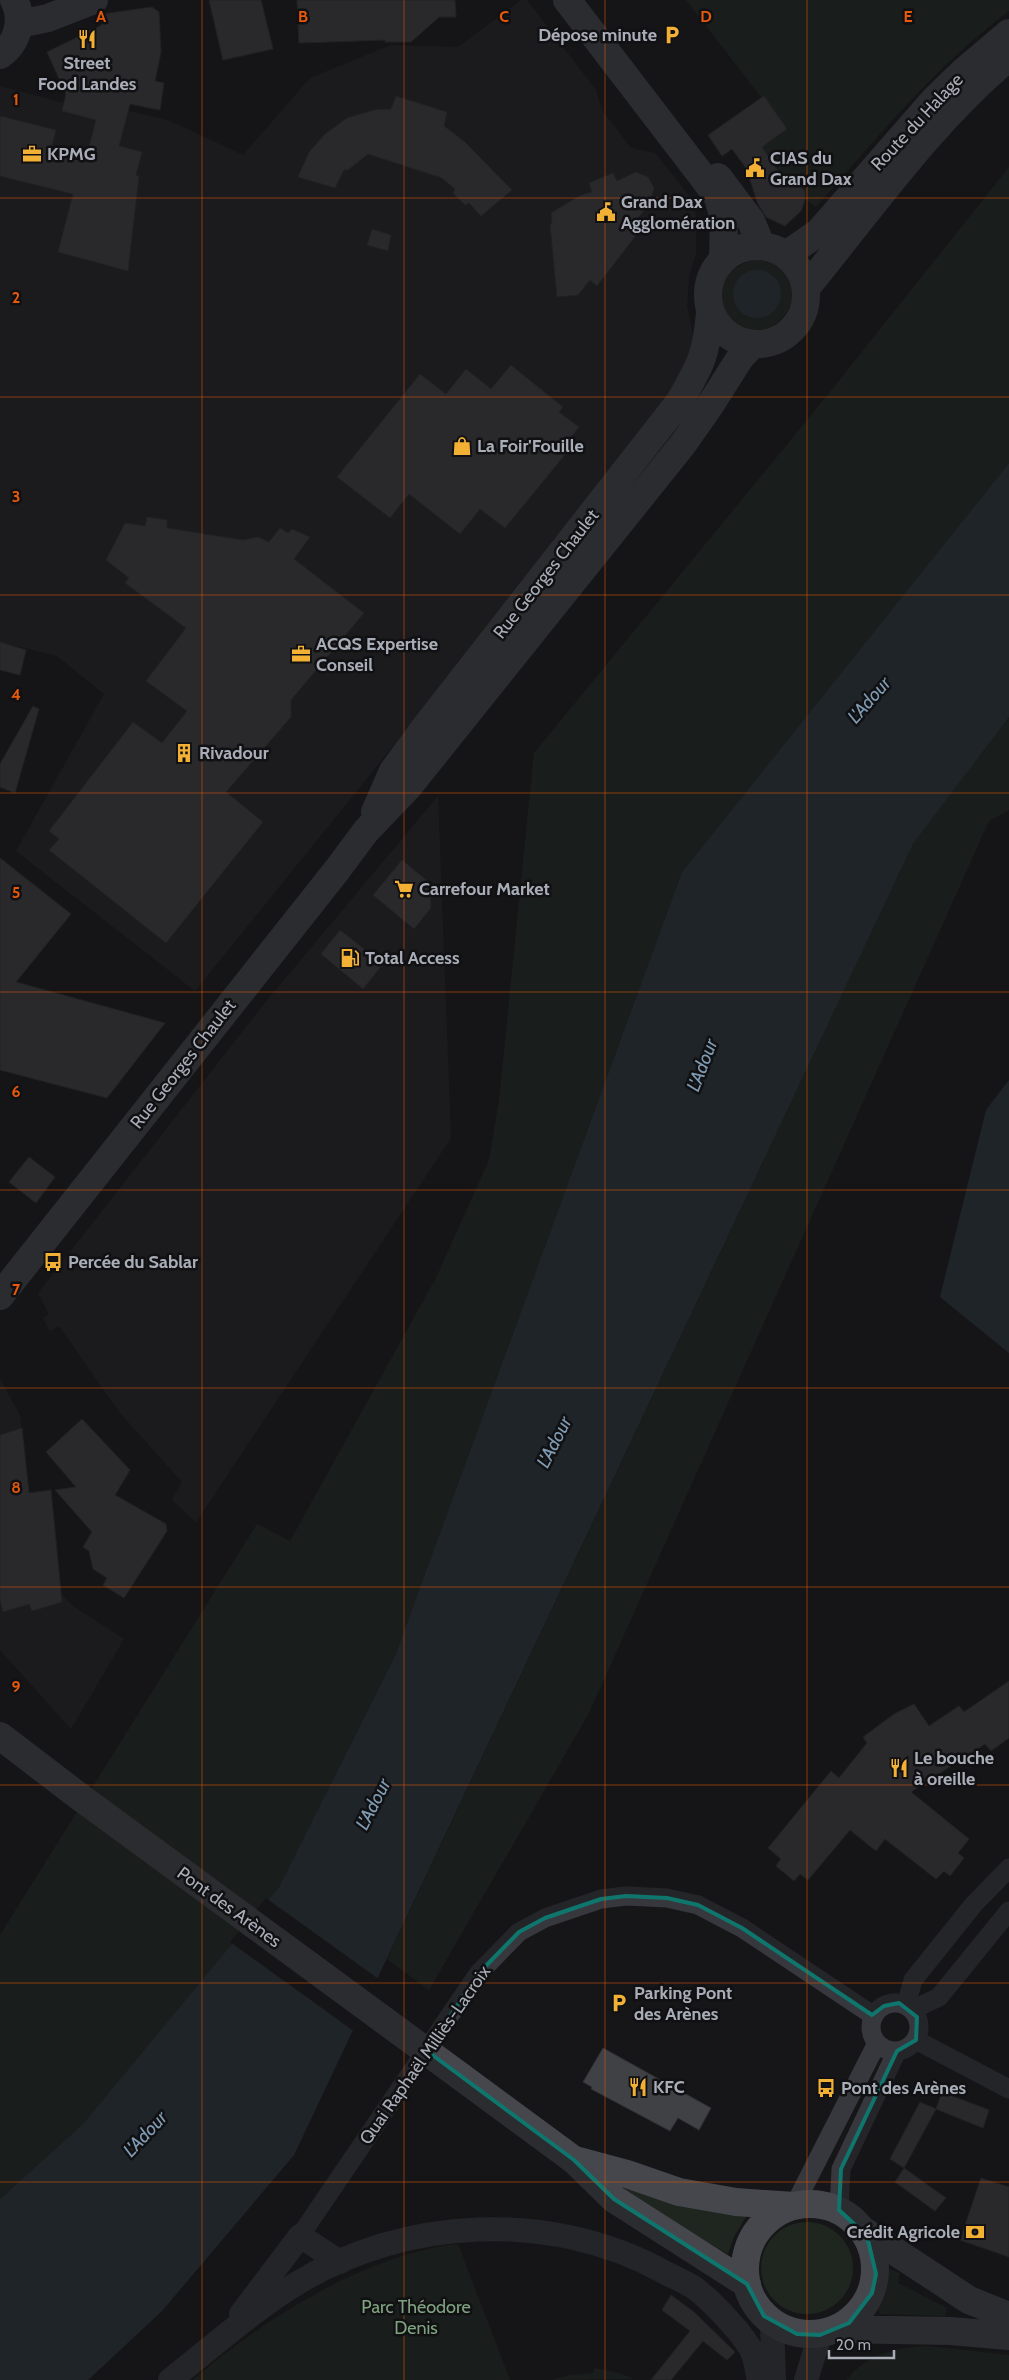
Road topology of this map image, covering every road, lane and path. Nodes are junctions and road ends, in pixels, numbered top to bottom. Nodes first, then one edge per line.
1 (94, 0) edge
2 (567, 0) edge
3 (590, 0) edge
4 (16, 12) edge
5 (1009, 33) edge
6 (0, 55) edge
7 (1009, 57) edge
8 (761, 245) junction
9 (786, 255) junction
10 (723, 259) junction
11 (806, 288) junction
12 (710, 312) junction
13 (752, 345) junction
14 (366, 831) junction
15 (0, 1296) edge
16 (0, 1736) edge
17 (1009, 1868) edge
18 (1009, 1912) edge
19 (909, 2008) junction
20 (874, 2016) junction
21 (916, 2040) junction
22 (877, 2043) junction
23 (897, 2051) junction
24 (1009, 2089) edge
25 (574, 2160) junction
26 (794, 2206) junction
27 (839, 2210) junction
28 (864, 2231) junction
29 (300, 2236) junction
30 (340, 2262) junction
31 (747, 2284) junction
32 (1009, 2316) edge
33 (772, 2324) junction
34 (829, 2332) junction
35 (1009, 2336) edge
36 (219, 2341) junction
37 (170, 2380) edge
38 (759, 2380) edge
39 (774, 2380) edge
40 (806, 2380) edge

1 - 4 main road
2 - 10 main road
3 - 8 main road
4 - 6 main road
5 - 9 main road, Route du Halage
7 - 11 main road, Route du Halage
8 - 9 main road
8 - 10 main road
9 - 11 main road
10 - 12 main road
11 - 13 main road
12 - 13 main road
12 - 14 main road, Rue Georges Chaulet
13 - 14 main road, Rue Georges Chaulet
14 - 15 main road, Rue Georges Chaulet
16 - 25 main road, Pont des Arènes, bridge
17 - 19 street
18 - 19 street
19 - 20 street
19 - 21 street
20 - 22 street
20 - 29 street, Quai Raphaël Milliès-Lacroix
21 - 23 street
21 - 24 street
22 - 23 street
22 - 26 street
23 - 27 street
25 - 26 main road
25 - 31 main road
26 - 27 main road
26 - 31 main road
27 - 28 main road
28 - 32 main road
28 - 34 main road
29 - 30 street
29 - 36 street, Quai Raphaël Milliès-Lacroix
30 - 36 street, Quai Raphaël Milliès-Lacroix
30 - 38 street, Quai Raphaël Milliès-Lacroix
31 - 33 main road
33 - 34 main road
33 - 39 street
34 - 35 main road
34 - 40 street
36 - 37 street, Quai Raphaël Milliès-Lacroix

